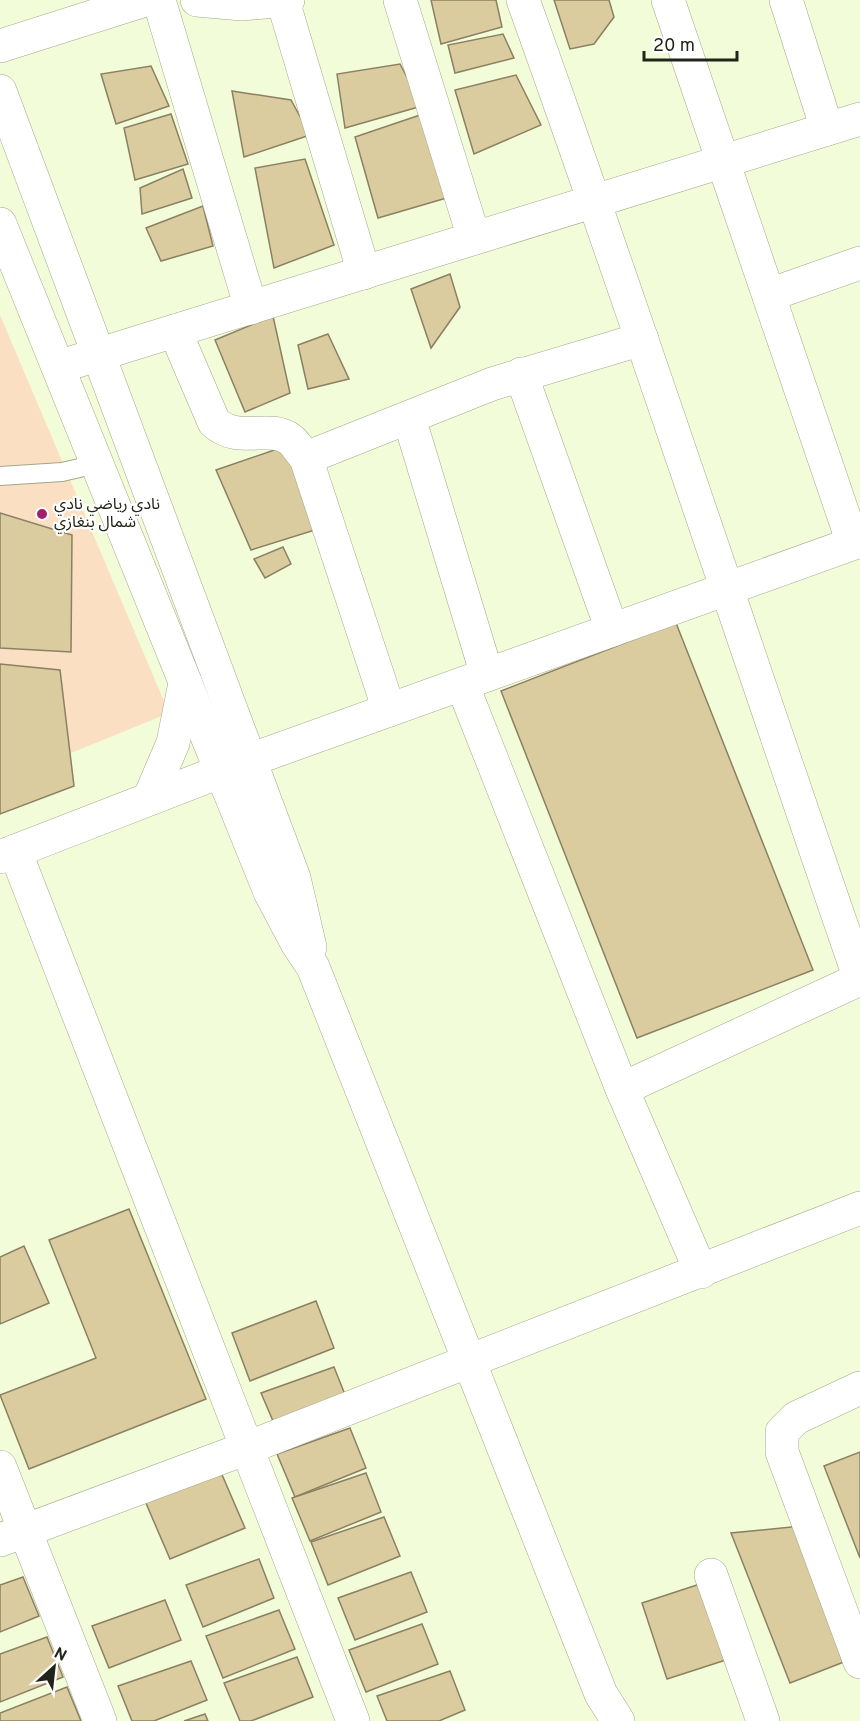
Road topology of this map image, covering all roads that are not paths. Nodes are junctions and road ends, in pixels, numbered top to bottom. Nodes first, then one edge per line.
1 (145, 0) edge
2 (159, 0) edge
3 (197, 0) edge
4 (288, 0) edge
5 (400, 0) edge
6 (523, 0) edge
7 (668, 0) edge
8 (786, 0) edge
9 (283, 1) edge
10 (65, 12) edge
11 (0, 46) edge
12 (0, 90) edge
13 (860, 119) edge
14 (827, 129) junction
15 (723, 161) junction
16 (595, 201) junction
17 (0, 224) edge
18 (474, 238) junction
19 (860, 263) edge
20 (364, 273) junction
21 (769, 295) junction
22 (251, 308) junction
23 (175, 331) junction
24 (642, 339) junction
25 (99, 355) junction
26 (58, 367) junction
27 (521, 374) junction
28 (409, 418) junction
29 (306, 458) junction
30 (97, 464) junction
31 (0, 476) edge
32 (857, 542) edge
33 (725, 590) junction
34 (612, 630) junction
35 (474, 679) junction
36 (185, 683) junction
37 (388, 710) junction
38 (236, 766) junction
39 (149, 799) junction
40 (8, 854) edge
41 (860, 979) edge
42 (622, 1089) junction
43 (860, 1208) edge
44 (701, 1272) junction
45 (470, 1362) junction
46 (860, 1388) edge
47 (247, 1448) junction
48 (0, 1467) edge
49 (13, 1536) edge
50 (711, 1575) dead end
51 (860, 1662) edge
52 (604, 1707) edge
53 (100, 1721) edge
54 (353, 1721) edge
55 (618, 1721) edge
56 (763, 1721) edge

1 - 10 street
2 - 22 street
3 - 9 street
4 - 9 street
5 - 18 street
6 - 16 street
7 - 15 street
8 - 14 street
9 - 20 street
10 - 11 street
12 - 25 street
13 - 14 street
14 - 15 street
15 - 16 street
15 - 21 street
16 - 18 street
16 - 24 street
17 - 26 street
18 - 20 street
19 - 21 street
20 - 22 street
21 - 32 street
22 - 23 street
23 - 25 street
23 - 29 street
24 - 27 street
24 - 33 street
25 - 26 street
25 - 38 street
26 - 30 street
27 - 28 street
27 - 34 street
28 - 29 street
28 - 35 street
29 - 37 street
30 - 31 lane
30 - 36 street
32 - 33 street
33 - 34 street
33 - 41 street
34 - 35 street
35 - 37 street
35 - 42 street
36 - 38 street
36 - 39 street
37 - 38 street
38 - 39 street
38 - 45 street
39 - 40 street
40 - 47 street
41 - 42 street
42 - 44 street
43 - 44 street
44 - 45 street
45 - 47 street
45 - 52 street
46 - 51 street
47 - 49 street
47 - 54 street
48 - 49 street
49 - 53 street
50 - 56 street
52 - 55 street

